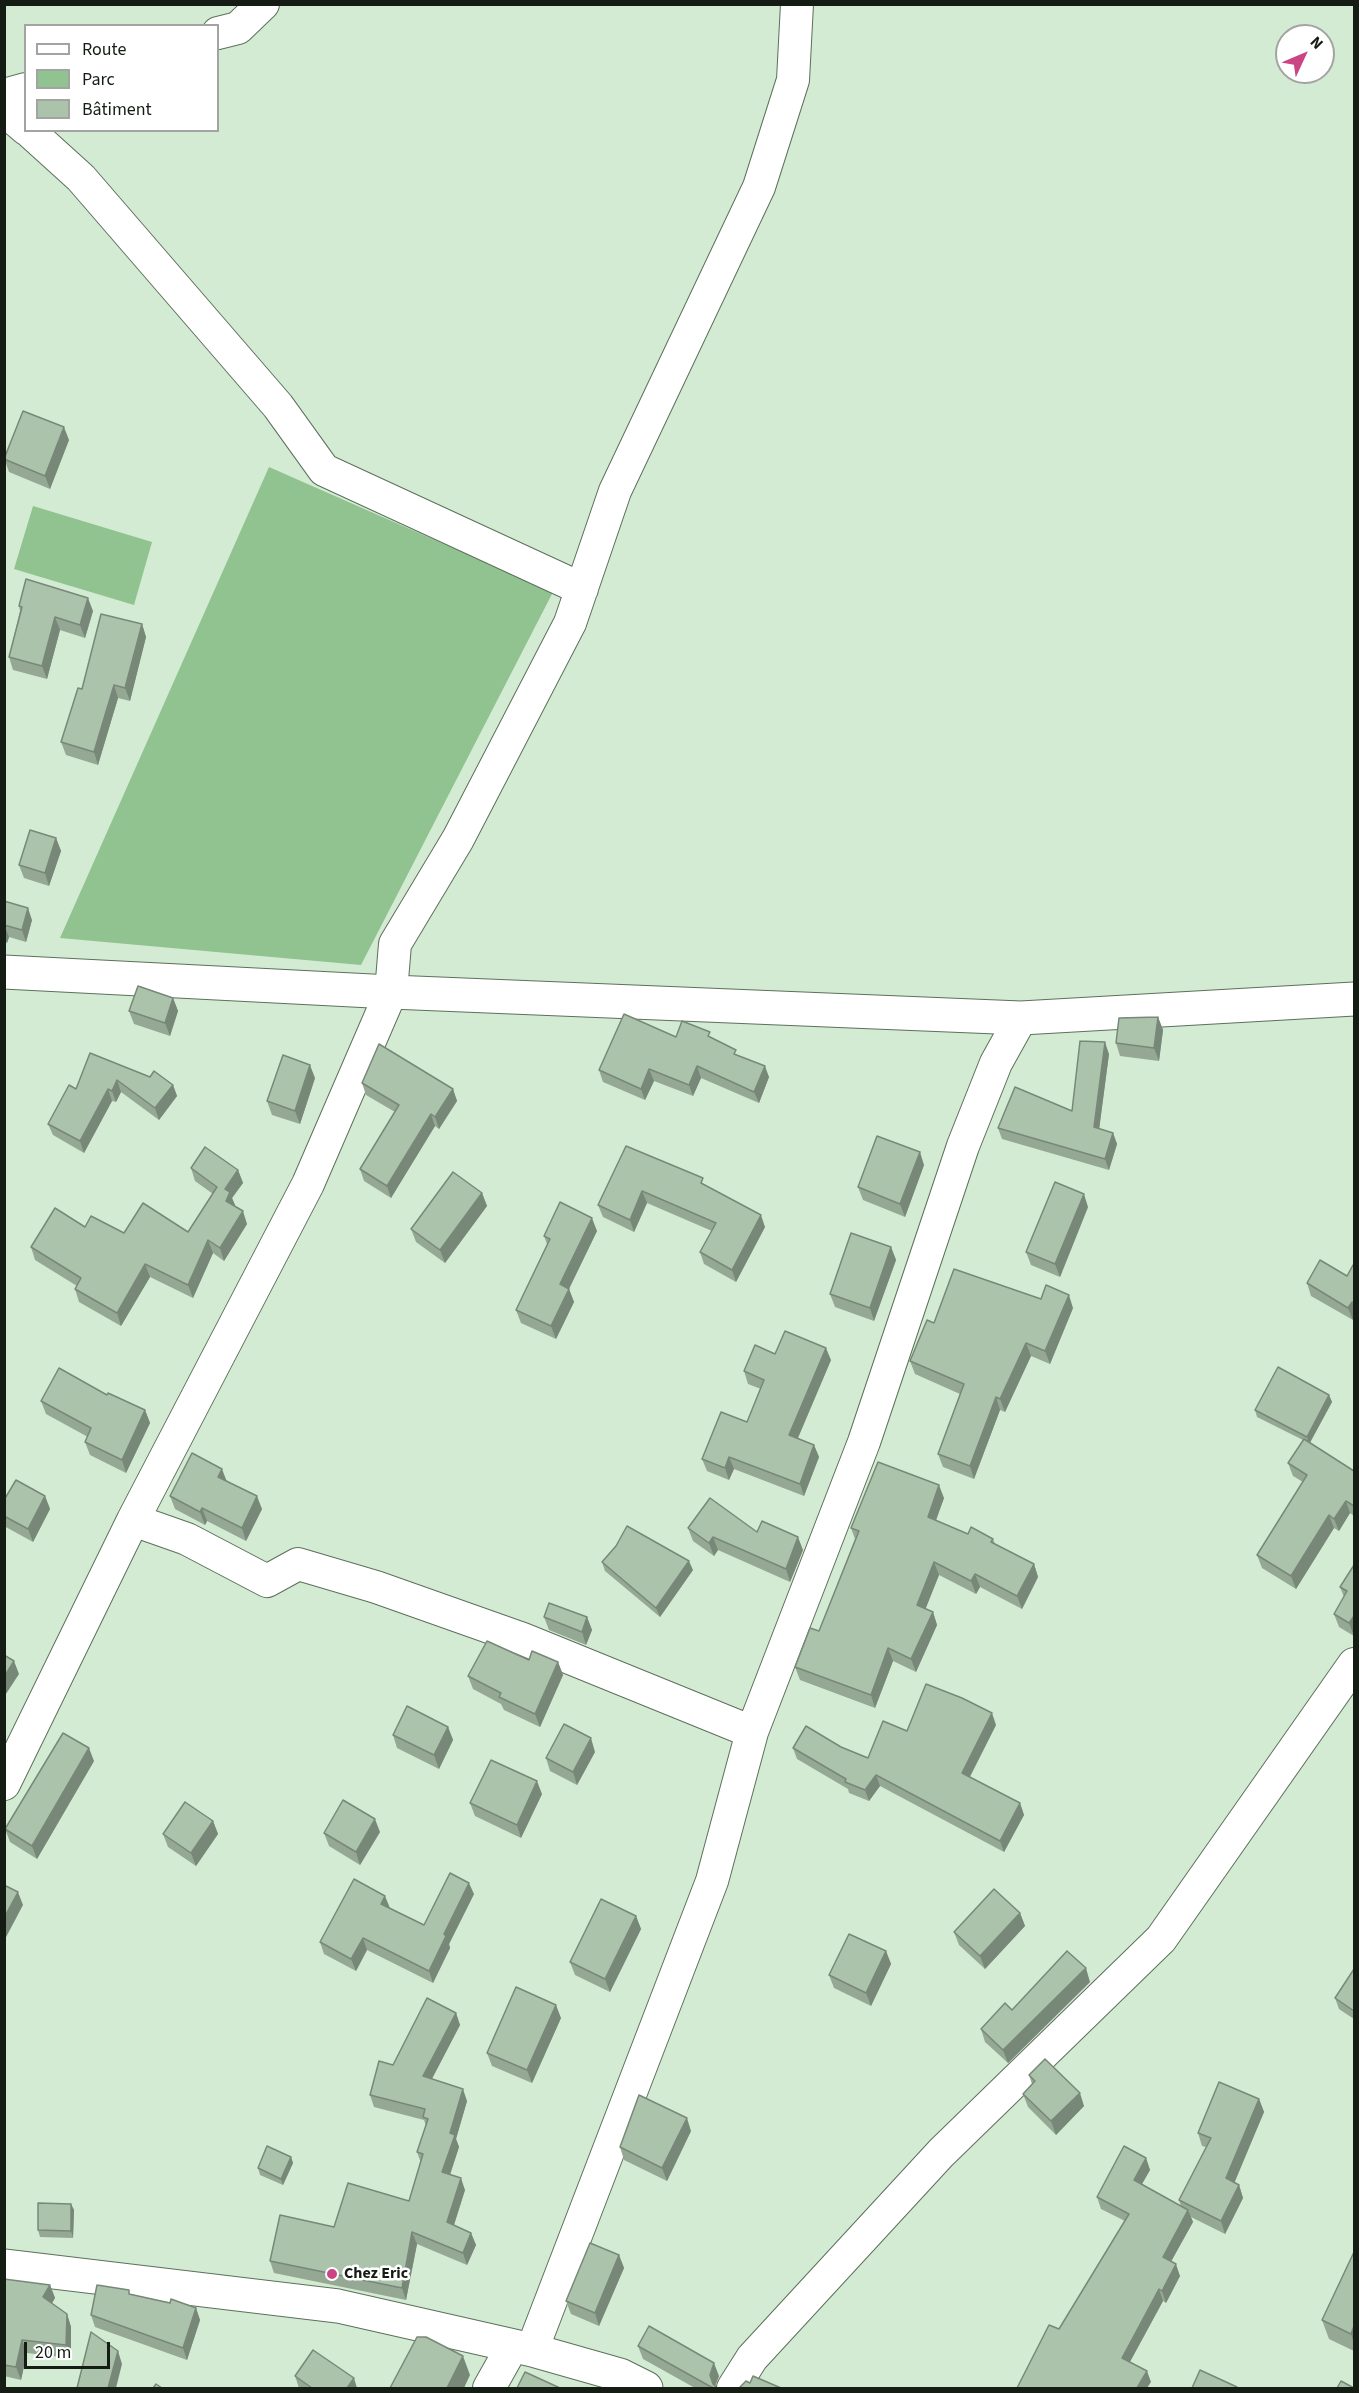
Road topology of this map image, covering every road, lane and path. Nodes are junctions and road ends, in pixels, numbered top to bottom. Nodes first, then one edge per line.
1 (263, 4) edge
2 (797, 4) edge
3 (219, 33) edge
4 (24, 90) edge
5 (4, 95) edge
6 (4, 110) edge
7 (24, 127) edge
8 (29, 132) edge
9 (582, 589) junction
10 (4, 972) edge
11 (391, 992) junction
12 (1354, 999) edge
13 (1021, 1018) junction
14 (133, 1520) junction
15 (1354, 1664) edge
16 (752, 1732) junction
17 (4, 1784) edge
18 (4, 2266) edge
19 (522, 2349) junction
20 (489, 2388) edge
21 (646, 2388) edge
22 (733, 2388) edge

1 - 3 street
2 - 9 street
4 - 5 street
6 - 7 street
8 - 9 street
9 - 11 street
10 - 11 street
11 - 13 street
11 - 14 street
12 - 13 street
13 - 16 street
14 - 16 street
14 - 17 street
15 - 22 street
16 - 19 street
18 - 19 street
19 - 20 street
19 - 21 street

